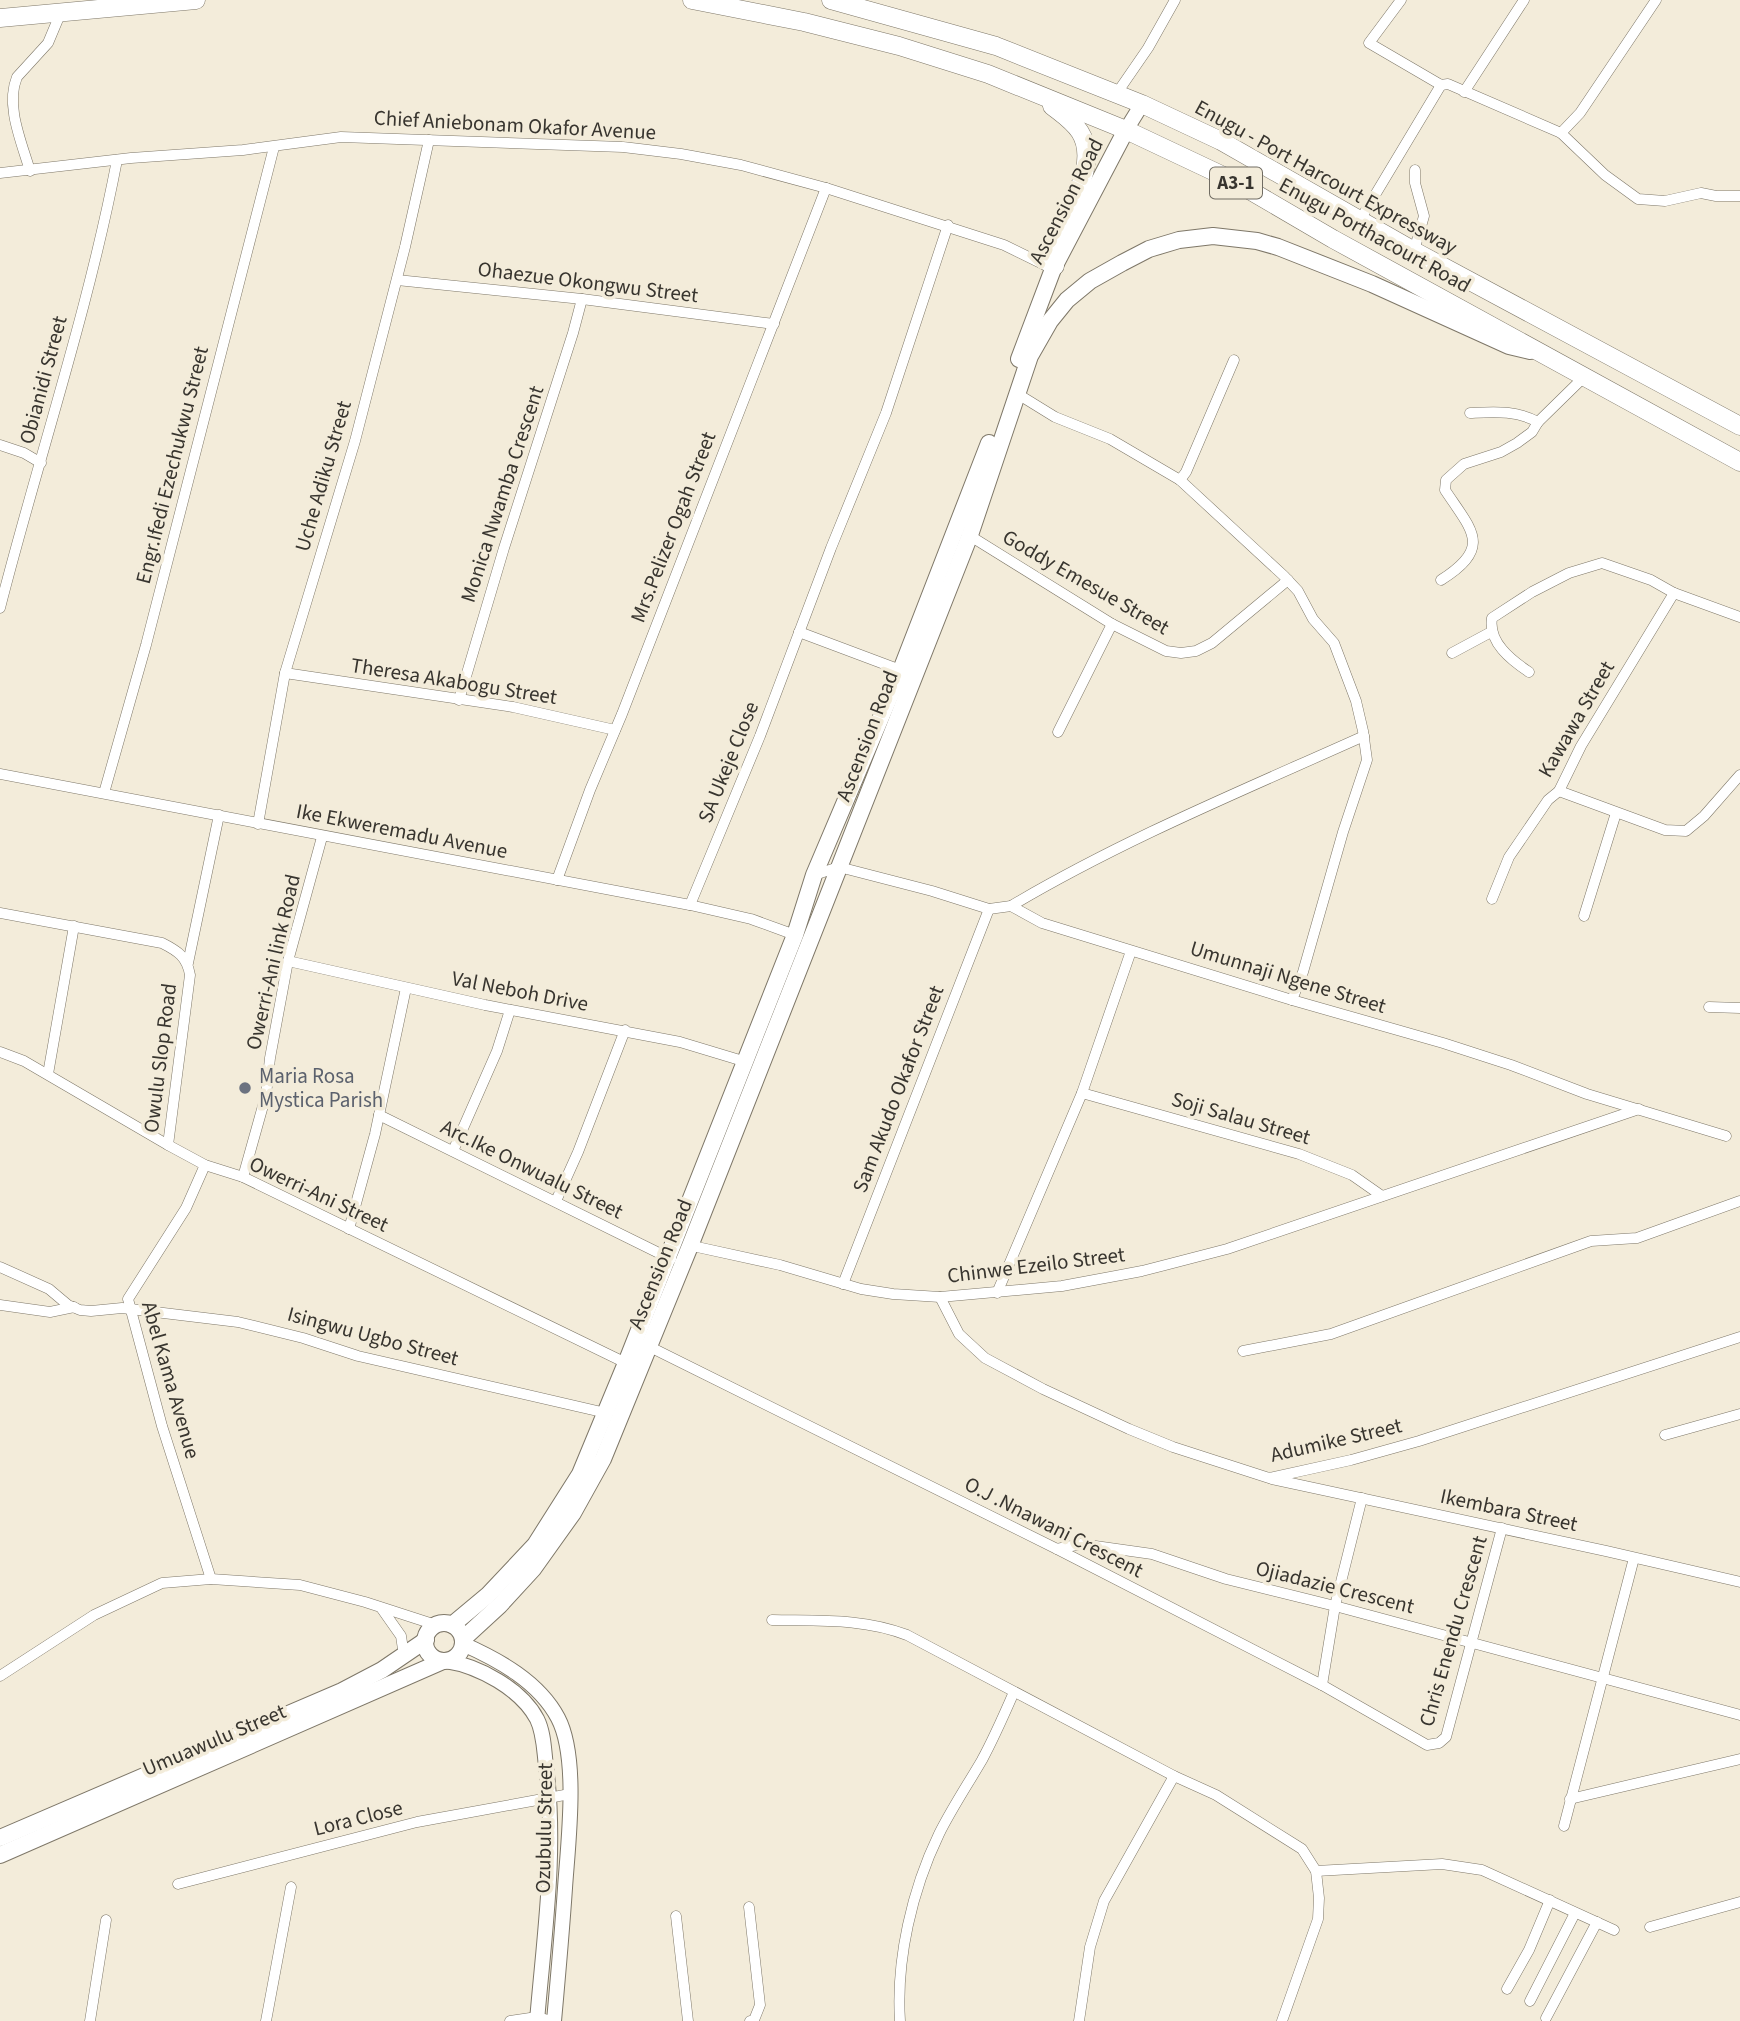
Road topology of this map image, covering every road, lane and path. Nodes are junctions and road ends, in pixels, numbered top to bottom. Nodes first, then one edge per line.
1 (196, 0) edge
2 (692, 0) edge
3 (831, 0) edge
4 (1175, 0) edge
5 (1401, 0) edge
6 (1524, 0) edge
7 (1656, 0) edge
8 (61, 12) junction
9 (0, 18) edge
10 (1441, 85) junction
11 (1032, 92) junction
12 (1464, 92) junction
13 (1116, 93) junction
14 (1142, 104) junction
15 (1126, 130) junction
16 (1561, 133) junction
17 (429, 140) junction
18 (274, 147) junction
19 (117, 160) junction
20 (30, 170) junction
21 (1415, 170) dead end
22 (0, 173) edge
23 (826, 188) junction
24 (1740, 196) edge
25 (1360, 220) junction
26 (948, 226) junction
27 (1414, 251) junction
28 (1054, 267) junction
29 (397, 280) junction
30 (582, 299) junction
31 (774, 324) junction
32 (1546, 355) junction
33 (1234, 360) dead end
34 (1584, 377) junction
35 (1016, 393) junction
36 (1470, 413) dead end
37 (1538, 422) junction
38 (1740, 426) edge
39 (0, 445) edge
40 (1740, 461) edge
41 (41, 463) junction
42 (1180, 480) junction
43 (963, 532) junction
44 (1287, 580) junction
45 (1441, 580) dead end
46 (1674, 593) junction
47 (0, 608) edge
48 (1740, 617) edge
49 (1112, 624) junction
50 (799, 632) junction
51 (1491, 632) junction
52 (1452, 653) dead end
53 (1529, 672) dead end
54 (285, 673) junction
55 (907, 673) junction
56 (459, 700) junction
57 (615, 730) junction
58 (1058, 732) dead end
59 (1364, 736) junction
60 (0, 774) edge
61 (1740, 775) edge
62 (1559, 790) junction
63 (104, 793) junction
64 (1616, 813) junction
65 (219, 815) junction
66 (258, 824) junction
67 (322, 837) junction
68 (839, 867) junction
69 (814, 875) junction
70 (557, 880) junction
71 (1492, 899) dead end
72 (690, 905) junction
73 (1011, 906) junction
74 (989, 909) junction
75 (0, 914) edge
76 (1584, 916) dead end
77 (74, 926) junction
78 (794, 934) junction
79 (1131, 951) junction
80 (288, 961) junction
81 (188, 963) junction
82 (406, 988) junction
83 (1292, 1000) junction
84 (1709, 1007) dead end
85 (1740, 1008) edge
86 (510, 1010) junction
87 (625, 1030) junction
88 (0, 1052) edge
89 (743, 1061) junction
90 (48, 1074) junction
91 (1082, 1093) junction
92 (1639, 1109) junction
93 (379, 1115) junction
94 (1726, 1136) dead end
95 (168, 1145) junction
96 (453, 1151) junction
97 (205, 1165) junction
98 (243, 1177) junction
99 (1382, 1196) junction
100 (556, 1201) junction
101 (1740, 1201) edge
102 (349, 1229) junction
103 (675, 1239) junction
104 (690, 1246) junction
105 (675, 1261) junction
106 (0, 1267) edge
107 (844, 1284) junction
108 (997, 1293) junction
109 (940, 1297) junction
110 (0, 1305) edge
111 (74, 1307) junction
112 (128, 1309) junction
113 (1740, 1337) edge
114 (642, 1343) junction
115 (1243, 1351) dead end
116 (633, 1366) junction
117 (606, 1413) junction
118 (1740, 1414) edge
119 (1665, 1435) dead end
120 (1269, 1478) junction
121 (1362, 1498) junction
122 (1502, 1528) junction
123 (1057, 1549) junction
124 (1634, 1558) junction
125 (211, 1579) junction
126 (1740, 1582) edge
127 (1335, 1606) junction
128 (381, 1609) junction
129 (772, 1620) dead end
130 (444, 1625) junction
131 (426, 1640) junction
132 (463, 1641) junction
133 (1471, 1642) junction
134 (404, 1656) junction
135 (445, 1661) junction
136 (0, 1676) edge
137 (1602, 1677) junction
138 (1322, 1685) junction
139 (1014, 1692) junction
140 (1740, 1715) edge
141 (1439, 1744) joint
142 (1740, 1759) edge
143 (1174, 1776) junction
144 (570, 1794) junction
145 (550, 1797) junction
146 (1570, 1799) junction
147 (1564, 1826) dead end
148 (0, 1838) edge
149 (0, 1856) edge
150 (1316, 1871) junction
151 (178, 1884) dead end
152 (291, 1887) dead end
153 (1550, 1900) junction
154 (1740, 1902) edge
155 (749, 1907) dead end
156 (1575, 1913) junction
157 (676, 1916) dead end
158 (106, 1920) dead end
159 (1597, 1922) junction
160 (1650, 1927) dead end
161 (1614, 1930) dead end
162 (1507, 1989) dead end
163 (1530, 2001) dead end
164 (1546, 2018) dead end
165 (537, 2019) edge
166 (752, 2020) edge
167 (90, 2021) edge
168 (266, 2021) edge
169 (510, 2021) edge
170 (553, 2021) edge
171 (688, 2021) edge
172 (900, 2021) edge
173 (1079, 2021) edge
174 (1282, 2021) edge

1 - 8 highway
2 - 11 highway, Enugu Porthacourt Road / A3-1
3 - 13 highway, Enugu - Port Harcourt Expressway / A3-1
4 - 13 street
5 - 10 street
6 - 12 street
7 - 16 street
8 - 9 highway
8 - 20 street
10 - 12 street
10 - 25 street
11 - 15 highway, Enugu Porthacourt Road / A3-1
11 - 28 highway
12 - 16 street
13 - 14 highway, Enugu - Port Harcourt Expressway / A3-1
14 - 15 main road
14 - 25 highway, Enugu - Port Harcourt Expressway / A3-1
15 - 28 main road, Ascension Road
15 - 32 highway, Enugu Porthacourt Road / A3-1
16 - 24 street
17 - 18 street, Chief Aniebonam Okafor Avenue
17 - 23 street, Chief Aniebonam Okafor Avenue
17 - 29 street, Uche Adiku Street
18 - 19 street, Chief Aniebonam Okafor Avenue
18 - 63 street, Engr.Ifedi Ezechukwu Street
19 - 20 street, Chief Aniebonam Okafor Avenue
19 - 41 street, Obianidi Street
20 - 22 street, Chief Aniebonam Okafor Avenue
21 - 27 street
23 - 26 street, Chief Aniebonam Okafor Avenue
23 - 31 street, Mrs.Pelizer Ogah Street
25 - 27 highway, Enugu - Port Harcourt Expressway / A3-1
26 - 28 street, Chief Aniebonam Okafor Avenue
26 - 50 street, SA Ukeje Close
27 - 38 highway, Enugu - Port Harcourt Expressway / A3-1
28 - 43 main road, Ascension Road
29 - 30 street, Ohaezue Okongwu Street
29 - 54 street, Uche Adiku Street
30 - 31 street, Ohaezue Okongwu Street
30 - 56 street, Monica Nwamba Crescent
31 - 57 street, Mrs.Pelizer Ogah Street
32 - 34 highway, Enugu Porthacourt Road / A3-1
32 - 35 main road, Ascension Road
33 - 42 street
34 - 37 street
34 - 40 highway, Enugu Porthacourt Road / A3-1
35 - 42 street
35 - 43 main road, Ascension Road
36 - 37 street
37 - 45 street
39 - 41 street
41 - 47 street, Obianidi Street
42 - 44 street
43 - 49 street, Goddy Emesue Street
43 - 55 main road, Ascension Road
44 - 49 street, Goddy Emesue Street
44 - 59 street
46 - 48 street
46 - 51 street
46 - 62 street, Kawawa Street
49 - 58 street
50 - 55 street
50 - 72 street, SA Ukeje Close
51 - 52 street
51 - 53 street
54 - 56 street, Theresa Akabogu Street
54 - 66 street, Uche Adiku Street
55 - 68 main road, Ascension Road
55 - 69 main road, Ascension Road
56 - 57 street, Theresa Akabogu Street
57 - 70 street, Mrs.Pelizer Ogah Street
59 - 73 street
59 - 83 street
60 - 63 street, Ike Ekweremadu Avenue
61 - 64 street
62 - 64 street
62 - 71 street, Kawawa Street
63 - 65 street, Ike Ekweremadu Avenue
64 - 76 street
65 - 66 street, Ike Ekweremadu Avenue
65 - 81 street
66 - 67 street, Ike Ekweremadu Avenue
67 - 70 street, Ike Ekweremadu Avenue
67 - 80 street, Owerri-Ani link Road
68 - 69 street
68 - 74 street
68 - 104 main road, Ascension Road
69 - 78 main road, Ascension Road
70 - 72 street, Ike Ekweremadu Avenue
72 - 78 street, Ike Ekweremadu Avenue
73 - 74 street
73 - 79 street, Umunnaji Ngene Street
74 - 107 street, Sam Akudo Okafor Street
75 - 77 street, Owulu Slop Road
77 - 81 street, Owulu Slop Road
77 - 90 street
78 - 89 main road, Ascension Road
79 - 83 street, Umunnaji Ngene Street
79 - 91 street
80 - 82 street, Val Neboh Drive
80 - 98 street, Owerri-Ani link Road
81 - 95 street, Owulu Slop Road
82 - 86 street, Val Neboh Drive
82 - 93 street
83 - 92 street, Umunnaji Ngene Street
84 - 85 street
86 - 87 street, Val Neboh Drive
86 - 96 street
87 - 89 street, Val Neboh Drive
87 - 100 street
88 - 90 street, Owerri-Ani Street
89 - 103 main road, Ascension Road
90 - 95 street, Owerri-Ani Street
91 - 99 street, Soji Salau Street
91 - 108 street
92 - 94 street, Umunnaji Ngene Street
92 - 99 street, Chinwe Ezeilo Street
93 - 96 street, Arc.Ike Onwualu Street
93 - 102 street
95 - 97 street, Owerri-Ani Street
96 - 100 street, Arc.Ike Onwualu Street
97 - 98 street, Owerri-Ani Street
97 - 112 street, Abel Kama Avenue
98 - 102 street, Owerri-Ani Street
99 - 108 street, Chinwe Ezeilo Street
100 - 105 street, Arc.Ike Onwualu Street
101 - 115 street
102 - 116 street, Owerri-Ani Street
103 - 104 street, Chinwe Ezeilo Street
103 - 105 main road, Ascension Road
104 - 105 main road, Ascension Road
104 - 107 street, Chinwe Ezeilo Street
105 - 114 main road, Ascension Road
106 - 111 street
107 - 109 street, Chinwe Ezeilo Street
108 - 109 street, Chinwe Ezeilo Street
109 - 120 street, Adumike Street
110 - 111 street, Isingwu Ugbo Street
111 - 112 street, Isingwu Ugbo Street
112 - 117 street, Isingwu Ugbo Street
112 - 125 street, Abel Kama Avenue
113 - 120 street, Adumike Street
114 - 116 main road, Ascension Road
114 - 123 street, O.J .Nnawani Crescent
116 - 117 main road, Ascension Road
116 - 132 main road, Ascension Road
117 - 130 main road, Ascension Road
118 - 119 street
120 - 121 street, Ikembara Street
121 - 122 street, Ikembara Street
121 - 127 street
122 - 124 street, Ikembara Street
122 - 133 street, Chris Enendu Crescent
123 - 127 street, Ojiadazie Crescent
123 - 138 street, O.J .Nnawani Crescent
124 - 126 street, Ikembara Street
124 - 137 street
125 - 128 street
125 - 136 street
127 - 133 street, Ojiadazie Crescent
127 - 138 street
128 - 130 street
128 - 134 street
129 - 139 street
130 - 131 main road
130 - 132 main road
131 - 134 main road, Umuawulu Street
131 - 135 main road
132 - 135 main road
132 - 144 main road, Ozubulu Street
133 - 137 street, Ojiadazie Crescent
133 - 141 street, Chris Enendu Crescent
134 - 148 main road, Umuawulu Street
135 - 145 main road, Ozubulu Street
135 - 149 main road, Umuawulu Street
137 - 140 street, Ojiadazie Crescent
137 - 146 street
138 - 141 street, O.J .Nnawani Crescent
139 - 143 street
139 - 172 street
142 - 146 street
143 - 150 street
143 - 173 street
144 - 145 street, Lora Close
144 - 170 main road, Ozubulu Street
145 - 151 street, Lora Close
145 - 165 main road, Ozubulu Street
146 - 147 street
150 - 153 street
150 - 174 street
152 - 168 street
153 - 156 street
153 - 162 street
154 - 160 street
155 - 166 street
156 - 159 street
156 - 163 street
157 - 171 street
158 - 167 street
159 - 161 street
159 - 164 street
165 - 169 street
165 - 170 street

